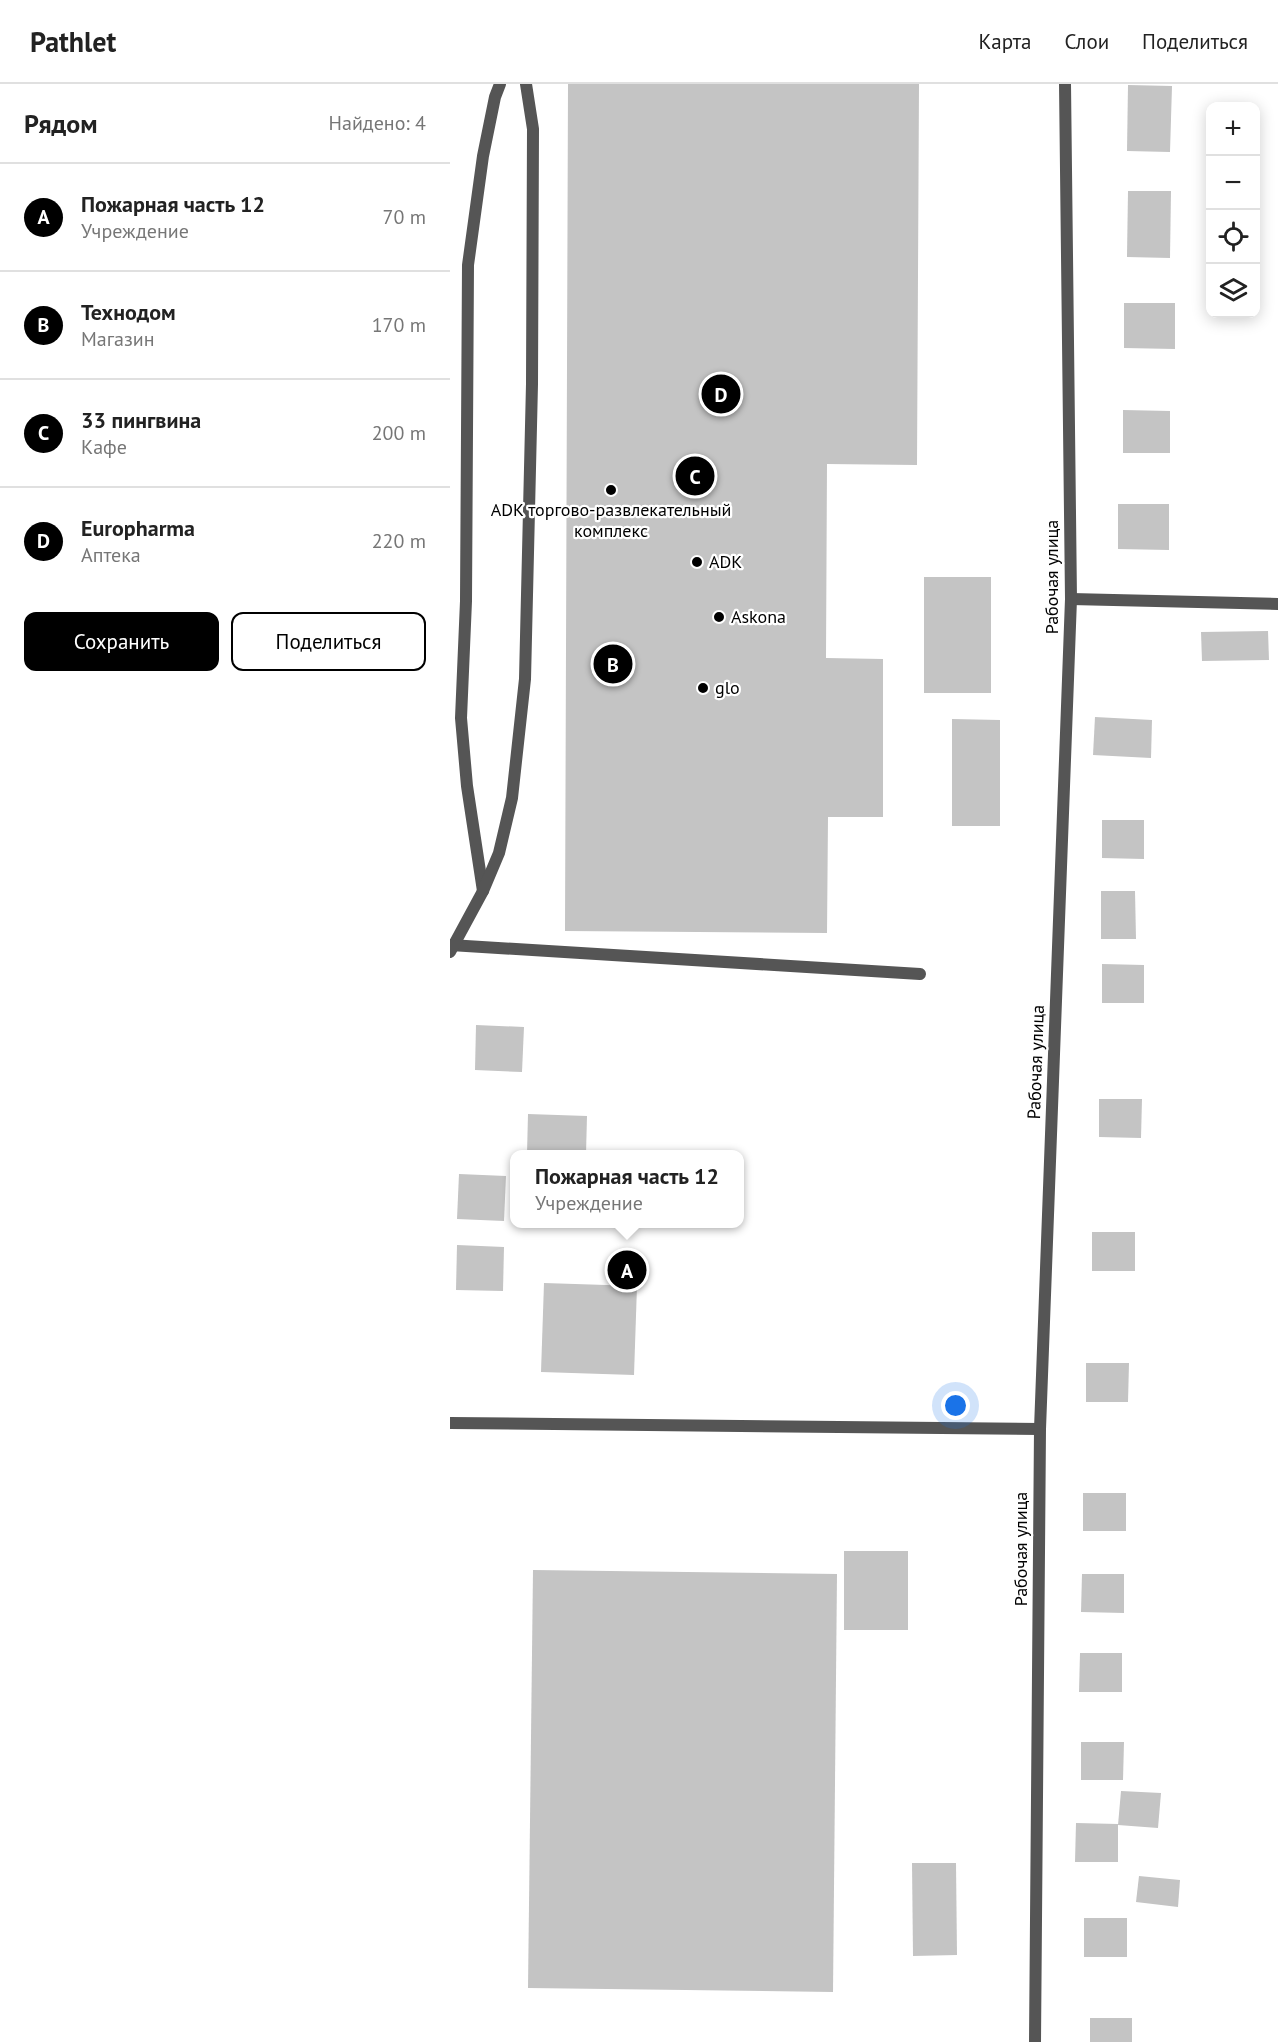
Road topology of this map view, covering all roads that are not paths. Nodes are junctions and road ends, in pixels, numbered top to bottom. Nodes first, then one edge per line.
1 (500, 84) edge
2 (526, 84) edge
3 (1065, 84) edge
4 (1071, 599) junction
5 (1278, 604) edge
6 (483, 891) junction
7 (451, 947) edge
8 (920, 974) dead end
9 (450, 1423) edge
10 (1040, 1429) junction
11 (1035, 2042) edge

1 - 6 street
2 - 6 street
3 - 4 street, Рабочая улица
4 - 5 street
4 - 10 street, Рабочая улица
6 - 7 street
7 - 8 street
9 - 10 street
10 - 11 street, Рабочая улица

